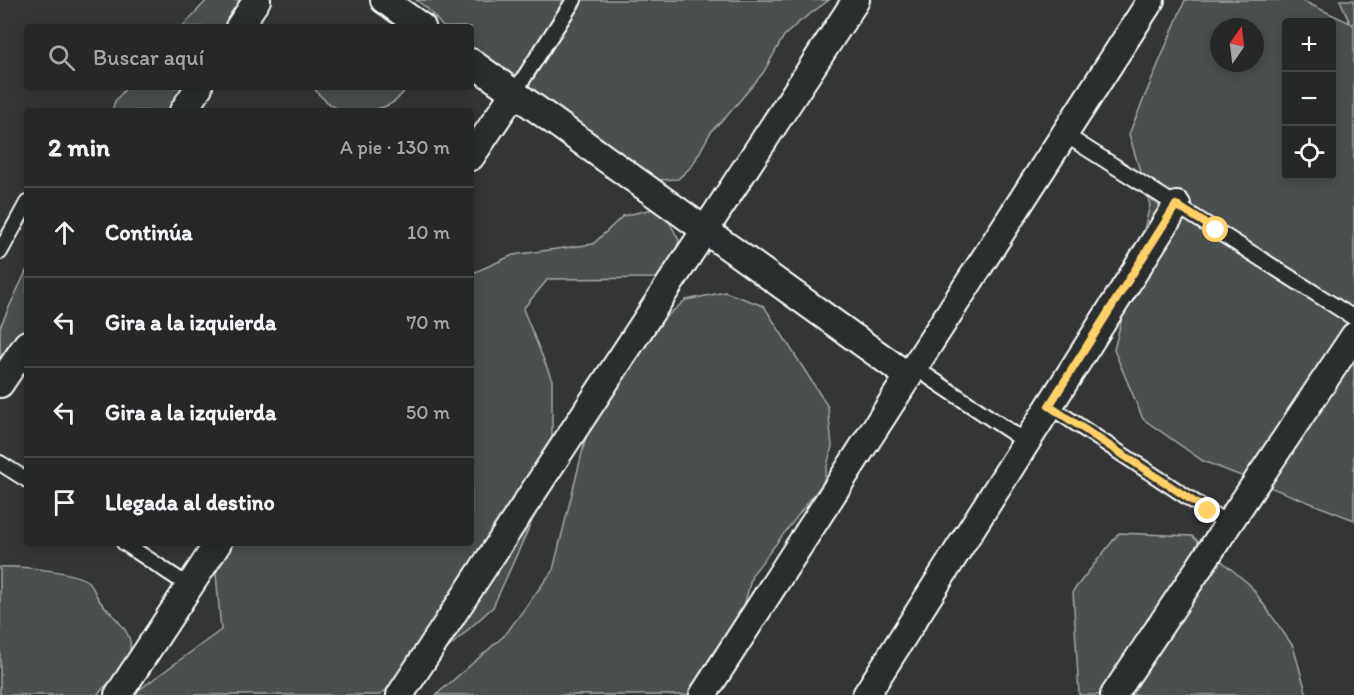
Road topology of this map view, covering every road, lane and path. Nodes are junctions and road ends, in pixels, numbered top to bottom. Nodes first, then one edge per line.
1 (258, 0) edge
2 (384, 0) edge
3 (574, 0) edge
4 (856, 0) edge
5 (1150, 0) edge
6 (241, 24) edge
7 (418, 24) edge
8 (474, 64) edge
9 (197, 90) edge
10 (513, 93) junction
11 (185, 108) edge
12 (1064, 134) junction
13 (474, 152) edge
14 (1176, 205) junction
15 (24, 208) edge
16 (705, 230) junction
17 (0, 252) edge
18 (1354, 318) edge
19 (1354, 336) edge
20 (24, 348) edge
21 (911, 371) junction
22 (0, 384) edge
23 (1049, 406) junction
24 (1026, 442) junction
25 (0, 463) edge
26 (24, 478) edge
27 (1228, 524) junction
28 (129, 546) edge
29 (216, 546) edge
30 (189, 586) junction
31 (118, 695) edge
32 (400, 695) edge
33 (703, 695) edge
34 (867, 695) edge
35 (1114, 695) edge

1 - 6 street
2 - 7 street
3 - 10 lane
4 - 16 street
5 - 12 street
8 - 10 street
9 - 11 street
10 - 13 street
10 - 16 street
12 - 14 lane
12 - 21 street
14 - 18 lane
14 - 23 street
15 - 17 lane
16 - 21 street
16 - 32 street
19 - 27 street
20 - 22 street
21 - 24 lane
21 - 33 street
23 - 24 street
23 - 27 lane
24 - 34 street
25 - 26 lane
27 - 35 street
28 - 30 lane
29 - 30 street
30 - 31 street

